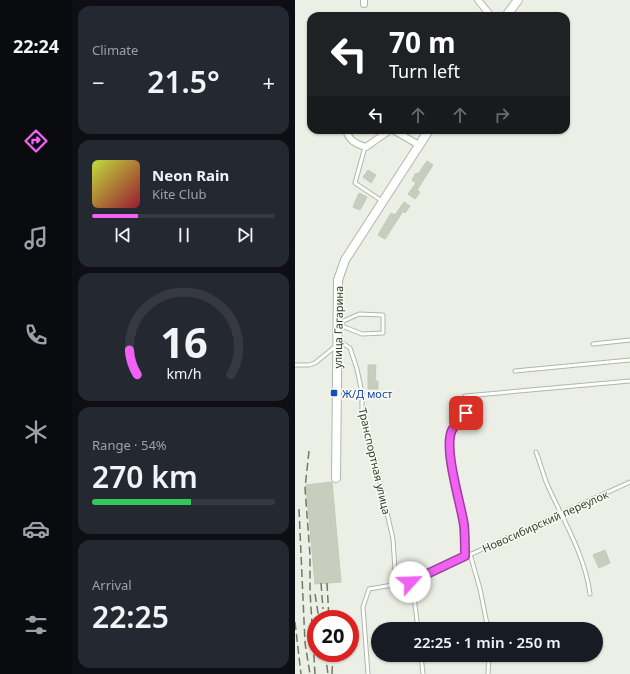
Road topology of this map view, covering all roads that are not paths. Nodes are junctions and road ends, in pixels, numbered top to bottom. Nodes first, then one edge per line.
1 (478, 0) edge
2 (518, 0) edge
3 (488, 12) edge
4 (509, 12) edge
5 (348, 134) edge
6 (386, 134) edge
7 (399, 134) edge
8 (426, 134) edge
9 (419, 145) junction
10 (366, 147) junction
11 (382, 201) junction
12 (337, 324) junction
13 (630, 340) edge
14 (337, 342) junction
15 (593, 344) dead end
16 (630, 360) edge
17 (295, 365) edge
18 (515, 371) dead end
19 (630, 382) edge
20 (465, 396) dead end
21 (466, 413) dead end
22 (536, 452) dead end
23 (336, 478) dead end
24 (630, 482) edge
25 (561, 512) junction
26 (470, 554) junction
27 (465, 556) junction
28 (411, 582) junction
29 (590, 594) dead end
30 (417, 622) edge
31 (487, 622) edge
32 (422, 662) edge
33 (489, 662) edge
34 (368, 674) edge
35 (423, 674) edge
36 (489, 674) edge

1 - 3 street
2 - 4 street
5 - 10 street
6 - 10 street
7 - 9 street
8 - 9 street, улица Гагарина
9 - 11 street, улица Гагарина
10 - 11 lane
11 - 12 street, улица Гагарина
12 - 12 lane
12 - 14 street, улица Гагарина
13 - 15 lane
14 - 17 lane
14 - 23 street, улица Гагарина
14 - 28 lane, Транспортная улица
16 - 18 lane
19 - 20 lane
21 - 27 lane
22 - 25 lane
24 - 25 lane, Новосибирский переулок
25 - 26 lane, Новосибирский переулок
25 - 29 lane
26 - 27 lane, Новосибирский переулок
26 - 31 lane
27 - 28 lane, Новосибирский переулок
28 - 30 lane
28 - 34 lane, Новосибирский переулок
32 - 35 lane
33 - 36 lane

